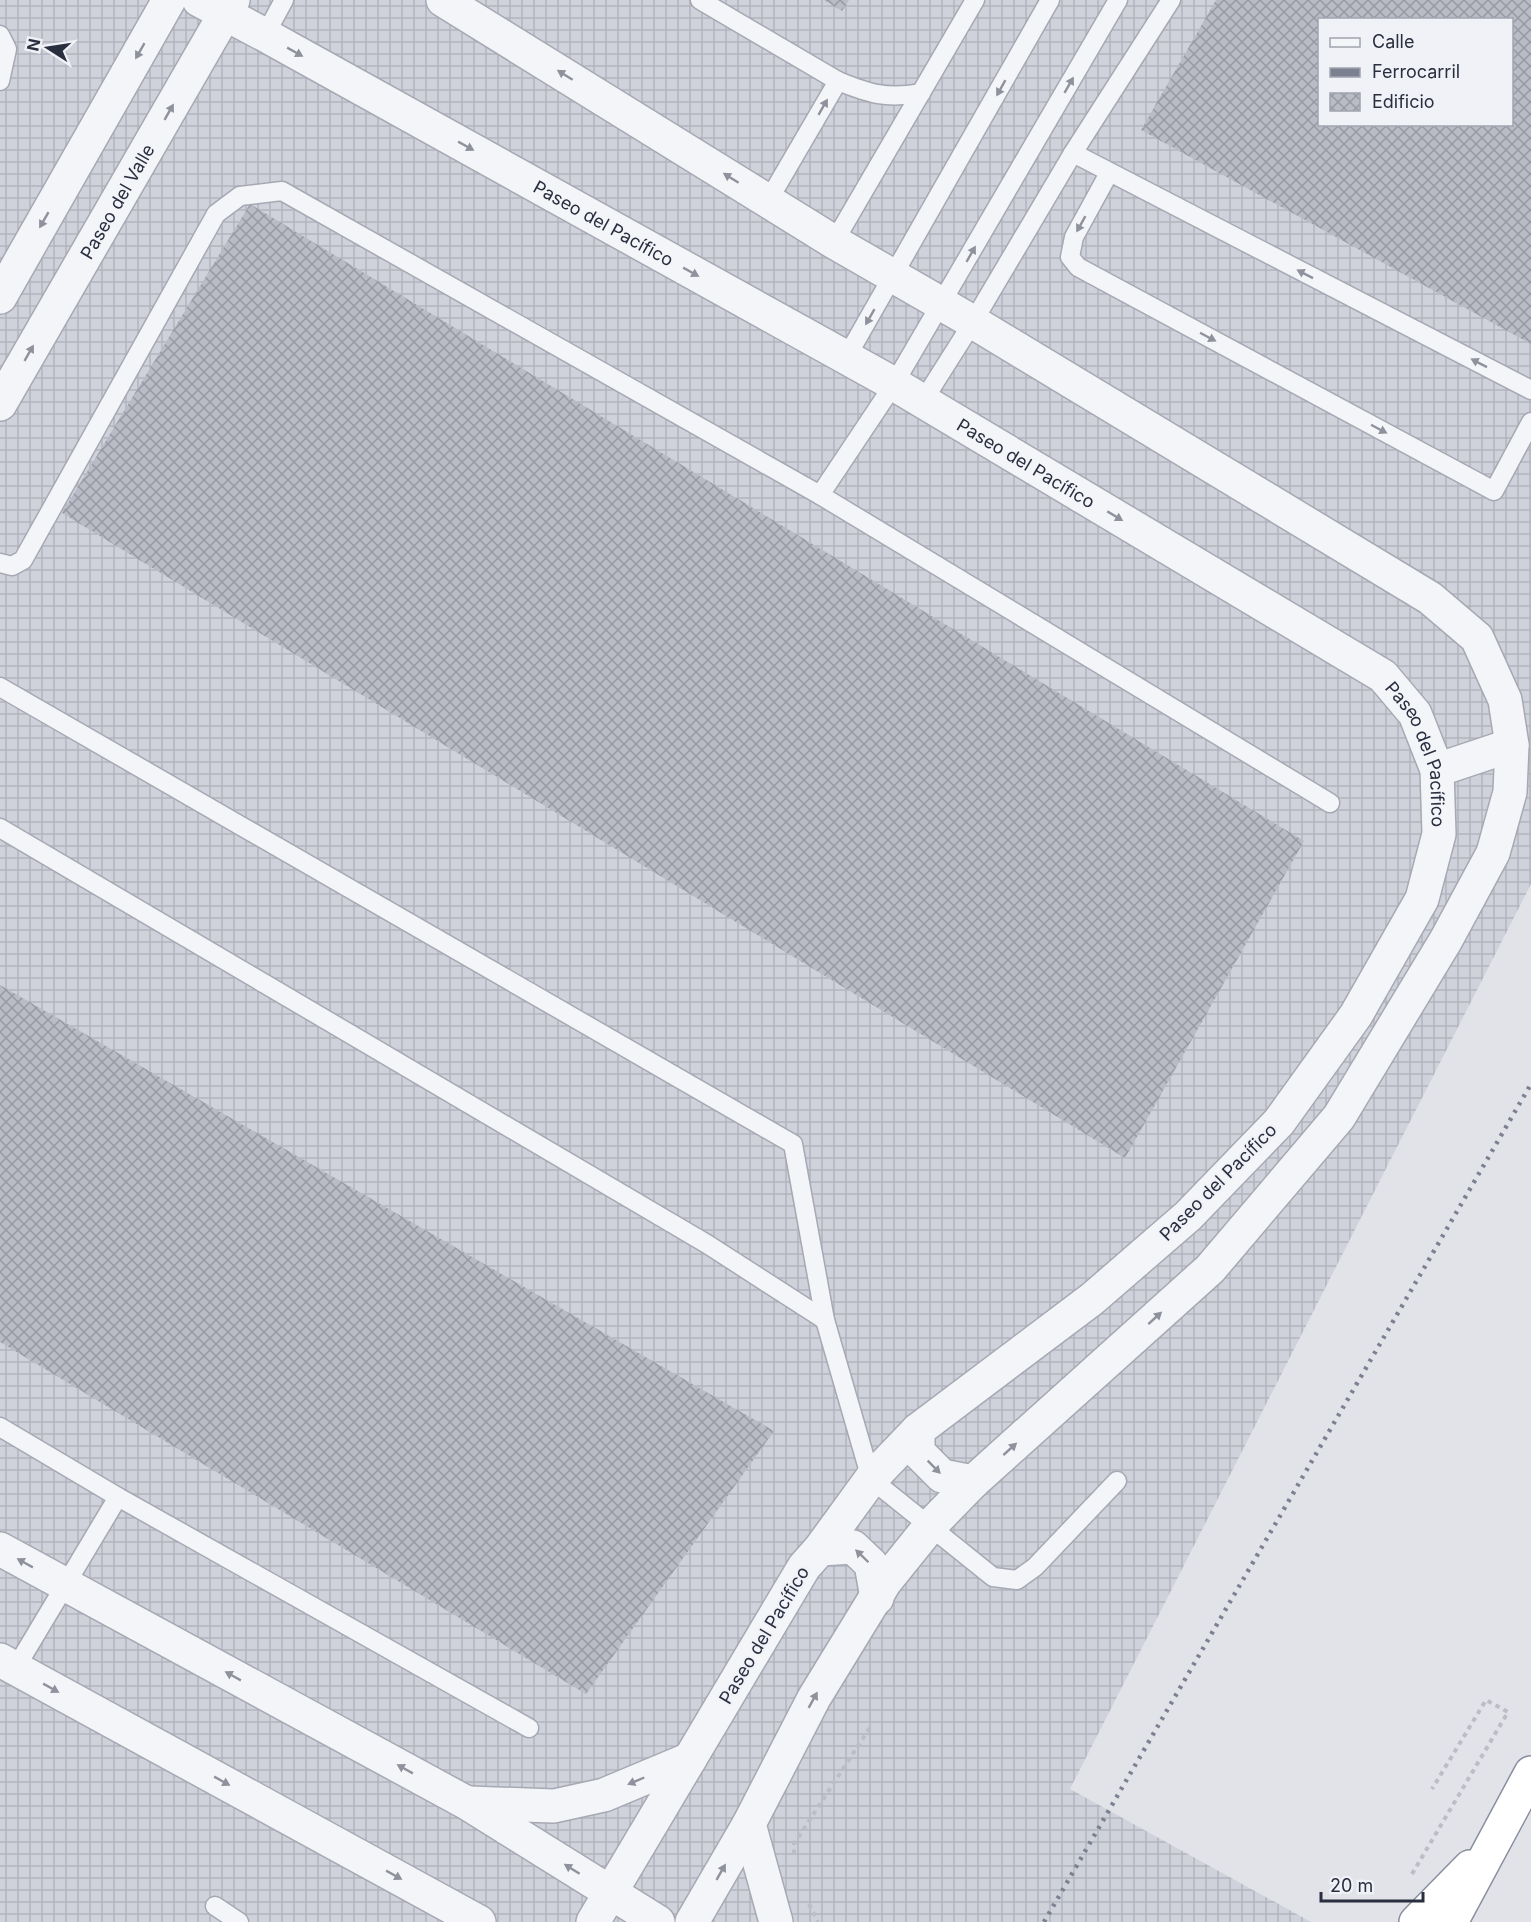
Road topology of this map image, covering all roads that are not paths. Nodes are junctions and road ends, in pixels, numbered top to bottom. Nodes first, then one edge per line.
1 (169, 0) edge
2 (284, 0) edge
3 (443, 0) edge
4 (700, 0) edge
5 (975, 0) edge
6 (1050, 0) edge
7 (1118, 0) edge
8 (1171, 0) edge
9 (219, 4) edge
10 (0, 35) edge
11 (265, 35) junction
12 (0, 81) edge
13 (838, 81) junction
14 (921, 93) junction
15 (1073, 153) junction
16 (1109, 173) junction
17 (768, 201) junction
18 (834, 242) junction
19 (894, 276) junction
20 (0, 297) edge
21 (942, 304) junction
22 (972, 322) junction
23 (846, 358) junction
24 (894, 384) junction
25 (1531, 390) edge
26 (923, 401) junction
27 (0, 404) edge
28 (1531, 422) edge
29 (820, 495) junction
30 (0, 563) edge
31 (0, 687) edge
32 (1512, 745) junction
33 (1437, 770) junction
34 (1330, 803) dead end
35 (0, 828) edge
36 (825, 1320) junction
37 (0, 1426) edge
38 (918, 1430) junction
39 (871, 1479) junction
40 (1117, 1481) dead end
41 (973, 1482) junction
42 (118, 1497) junction
43 (931, 1525) junction
44 (0, 1549) edge
45 (820, 1549) junction
46 (65, 1584) junction
47 (877, 1598) junction
48 (8, 1664) edge
49 (529, 1728) dead end
50 (690, 1759) junction
51 (1531, 1773) edge
52 (467, 1803) junction
53 (749, 1824) junction
54 (1491, 1847) junction
55 (610, 1893) junction
56 (215, 1906) dead end
57 (438, 1909) edge
58 (239, 1922) edge
59 (479, 1922) edge
60 (593, 1922) edge
61 (658, 1922) edge
62 (692, 1922) edge
63 (776, 1922) edge
64 (1416, 1922) edge
65 (1451, 1922) edge

1 -> 20 street
2 - 11 lane
17 -> 3 street
4 - 13 lane
5 - 14 lane
6 -> 19 lane
21 -> 7 lane
8 - 15 lane
9 - 11 street, Paseo del Pacífico
27 -> 9 street, Paseo del Valle
10 - 12 lane
11 -> 23 street, Paseo del Pacífico
13 - 14 lane
17 -> 13 lane
14 - 18 lane
15 - 16 lane
15 - 22 lane
25 -> 16 lane
16 -> 28 lane
17 - 18 street
18 - 19 street
19 - 21 street
19 -> 23 lane
21 - 22 street
21 - 24 lane
22 - 26 lane
22 - 32 street
23 - 24 street, Paseo del Pacífico
24 - 26 street, Paseo del Pacífico
24 - 29 lane
26 -> 33 street, Paseo del Pacífico
29 - 30 lane
29 - 34 lane
31 - 36 lane
32 - 33 street
41 -> 32 street
33 - 38 street, Paseo del Pacífico
35 - 36 lane
36 - 39 lane
37 - 42 lane
38 - 39 street, Paseo del Pacífico
38 -> 41 street
39 - 43 lane
39 - 45 street, Paseo del Pacífico
40 - 43 lane
41 - 43 street
42 - 46 lane
42 - 49 lane
43 - 47 street
46 -> 44 street
47 -> 45 street
45 - 50 street, Paseo del Pacífico
46 - 48 lane
52 -> 46 street
53 -> 47 street
48 -> 57 street
50 -> 52 street
50 - 55 street, Paseo del Pacífico
51 - 54 highway
55 -> 52 street
62 -> 53 street
53 - 63 street
54 - 64 highway
54 - 65 highway
55 - 60 street, Paseo del Pacífico
55 - 61 street
56 - 58 lane
57 - 59 street

